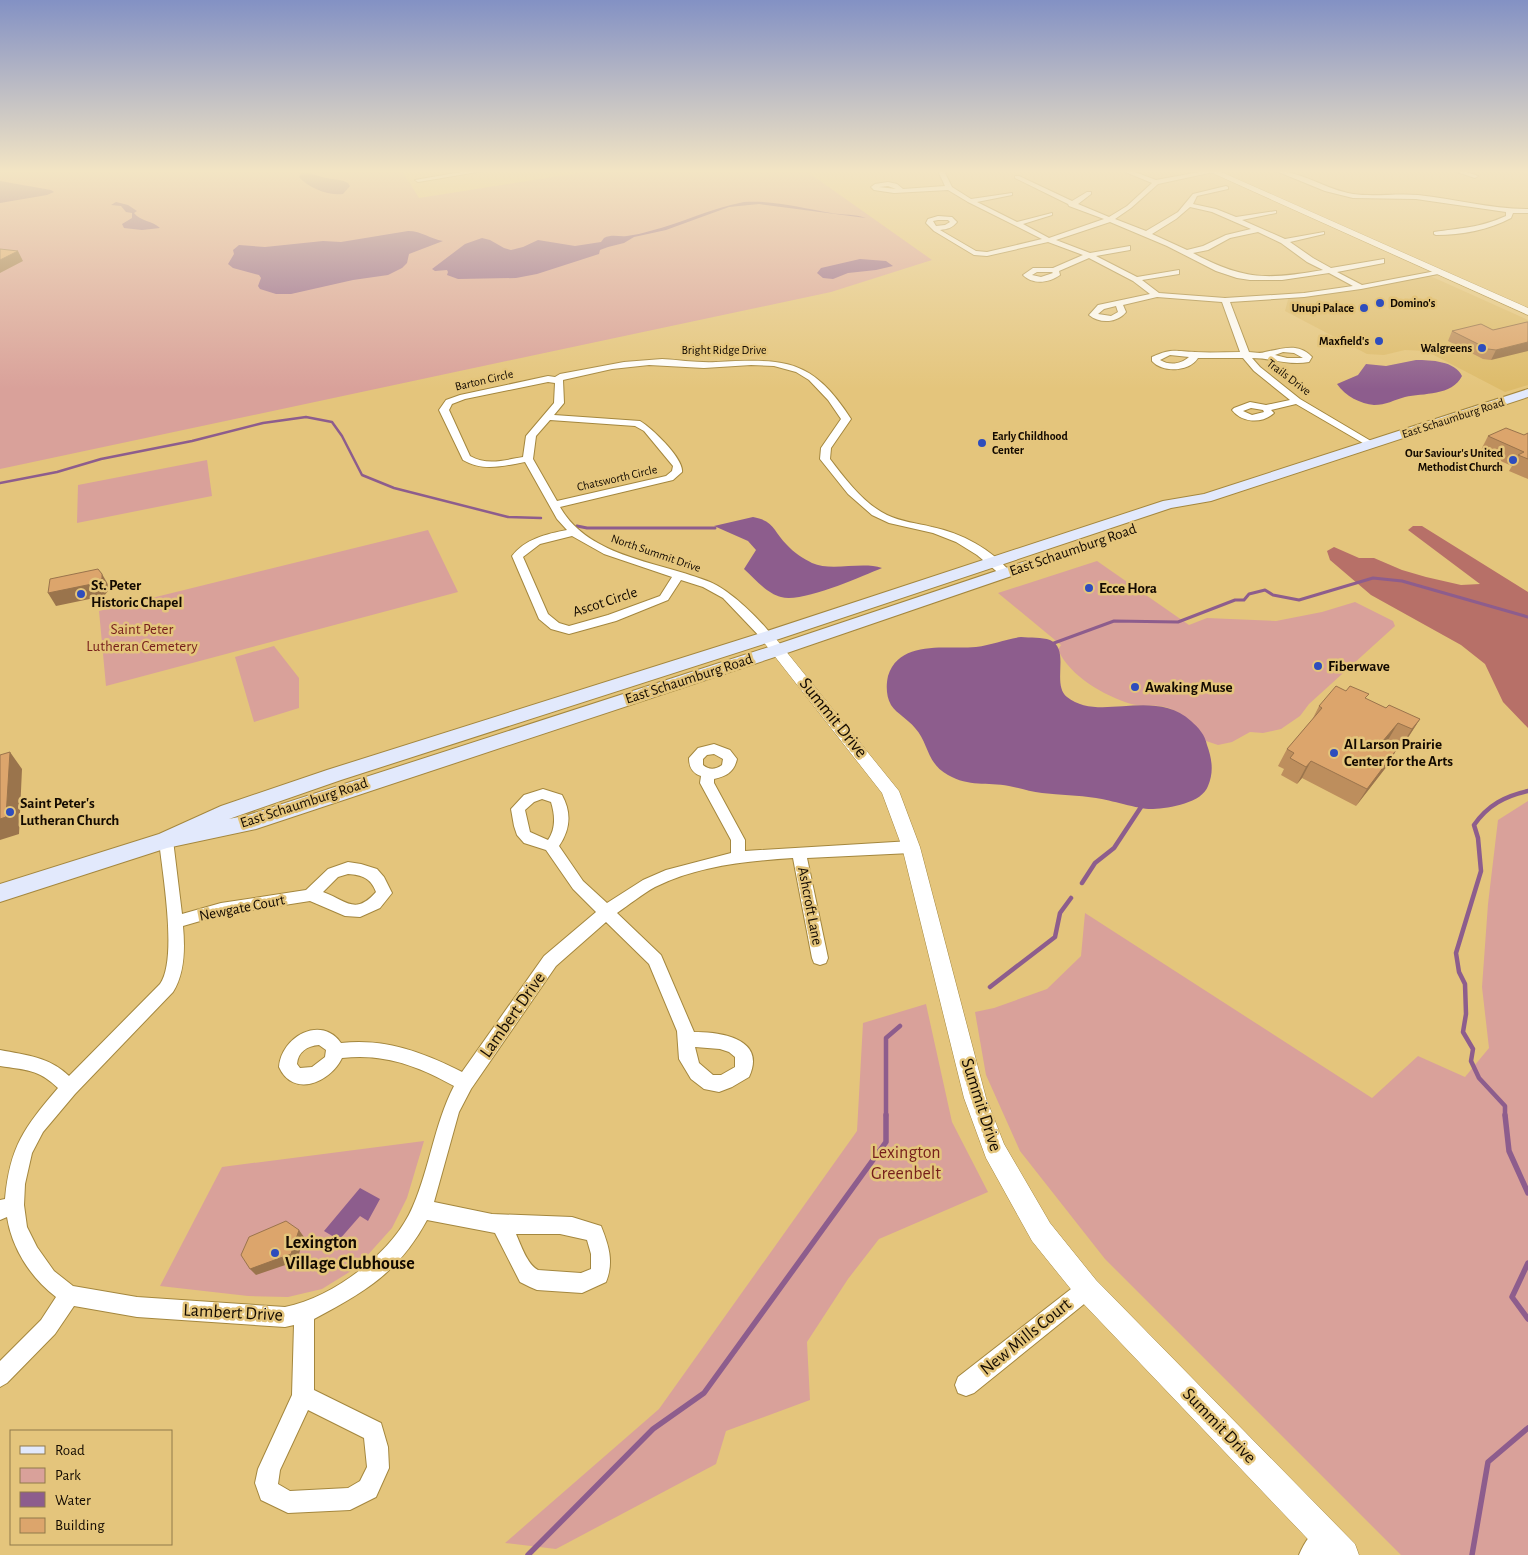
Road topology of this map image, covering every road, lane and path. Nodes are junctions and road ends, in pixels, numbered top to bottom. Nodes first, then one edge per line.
1 (959, 244) edge
2 (1033, 244) edge
3 (1059, 244) edge
4 (1168, 244) edge
5 (1213, 244) edge
6 (1288, 244) edge
7 (1375, 244) edge
8 (1127, 248) dead end
9 (1188, 252) junction
10 (1089, 255) junction
11 (1381, 261) dead end
12 (1054, 270) dead end
13 (1329, 270) junction
14 (1176, 272) dead end
15 (1438, 272) junction
16 (1136, 279) junction
17 (1361, 287) junction
18 (1157, 295) junction
19 (1225, 300) junction
20 (1119, 304) dead end
21 (1528, 312) edge
22 (1245, 354) junction
23 (1194, 355) dead end
24 (1267, 355) dead end
25 (558, 381) junction
26 (1528, 393) edge
27 (1297, 401) junction
28 (1266, 408) dead end
29 (548, 417) junction
30 (1371, 444) junction
31 (528, 459) junction
32 (555, 505) junction
33 (574, 532) junction
34 (999, 568) junction
35 (678, 576) junction
36 (773, 644) junction
37 (708, 774) dead end
38 (166, 840) junction
39 (551, 846) dead end
40 (911, 847) junction
41 (800, 854) junction
42 (738, 858) junction
43 (0, 893) edge
44 (310, 895) dead end
45 (606, 912) junction
46 (175, 922) junction
47 (820, 958) dead end
48 (688, 1040) dead end
49 (335, 1051) dead end
50 (0, 1058) edge
51 (465, 1083) junction
52 (69, 1088) junction
53 (7, 1208) edge
54 (422, 1209) junction
55 (501, 1224) junction
56 (1087, 1289) junction
57 (69, 1296) junction
58 (304, 1313) junction
59 (0, 1376) edge
60 (966, 1385) dead end
61 (303, 1396) junction
62 (1318, 1545) edge
63 (1344, 1555) edge

1 - 2 street
3 - 10 street
4 - 9 street
5 - 9 street
6 - 13 street
7 - 15 street
8 - 10 street
9 - 13 street
10 - 12 street
10 - 16 street
11 - 13 street
13 - 17 street
14 - 16 street
15 - 17 street
15 - 21 street
16 - 18 street
17 - 19 street
18 - 19 street
18 - 20 street
19 - 22 street, Trails Drive
22 - 23 street
22 - 24 street
22 - 27 street, Trails Drive
25 - 29 street
25 - 31 street, Barton Circle
25 - 34 street, Bright Ridge Drive
26 - 30 main road, East Schaumburg Road
27 - 28 street
27 - 30 street, Trails Drive
29 - 31 street
29 - 32 street, Chatsworth Circle
30 - 34 main road, East Schaumburg Road
31 - 32 street, North Summit Drive
32 - 33 street, North Summit Drive
33 - 35 street, North Summit Drive
33 - 35 street, Ascot Circle
34 - 36 main road, East Schaumburg Road
35 - 36 street, North Summit Drive
36 - 38 main road, East Schaumburg Road
36 - 40 street, Summit Drive
37 - 42 street
38 - 43 main road, East Schaumburg Road
38 - 46 street
39 - 45 street
40 - 41 street, Lambert Drive
40 - 56 street, Summit Drive
41 - 42 street, Lambert Drive
41 - 47 street, Ashcroft Lane
42 - 45 street, Lambert Drive
44 - 46 street, Newgate Court
45 - 48 street
45 - 51 street, Lambert Drive
46 - 52 street
49 - 51 street
50 - 52 street
51 - 54 street, Lambert Drive
52 - 53 street
53 - 57 street
54 - 55 street
54 - 58 street, Lambert Drive
55 - 55 street
56 - 60 street, New Mills Court
56 - 62 street, Summit Drive
57 - 58 street, Lambert Drive
57 - 59 street
58 - 61 street
61 - 61 street
62 - 63 street, Summit Drive

